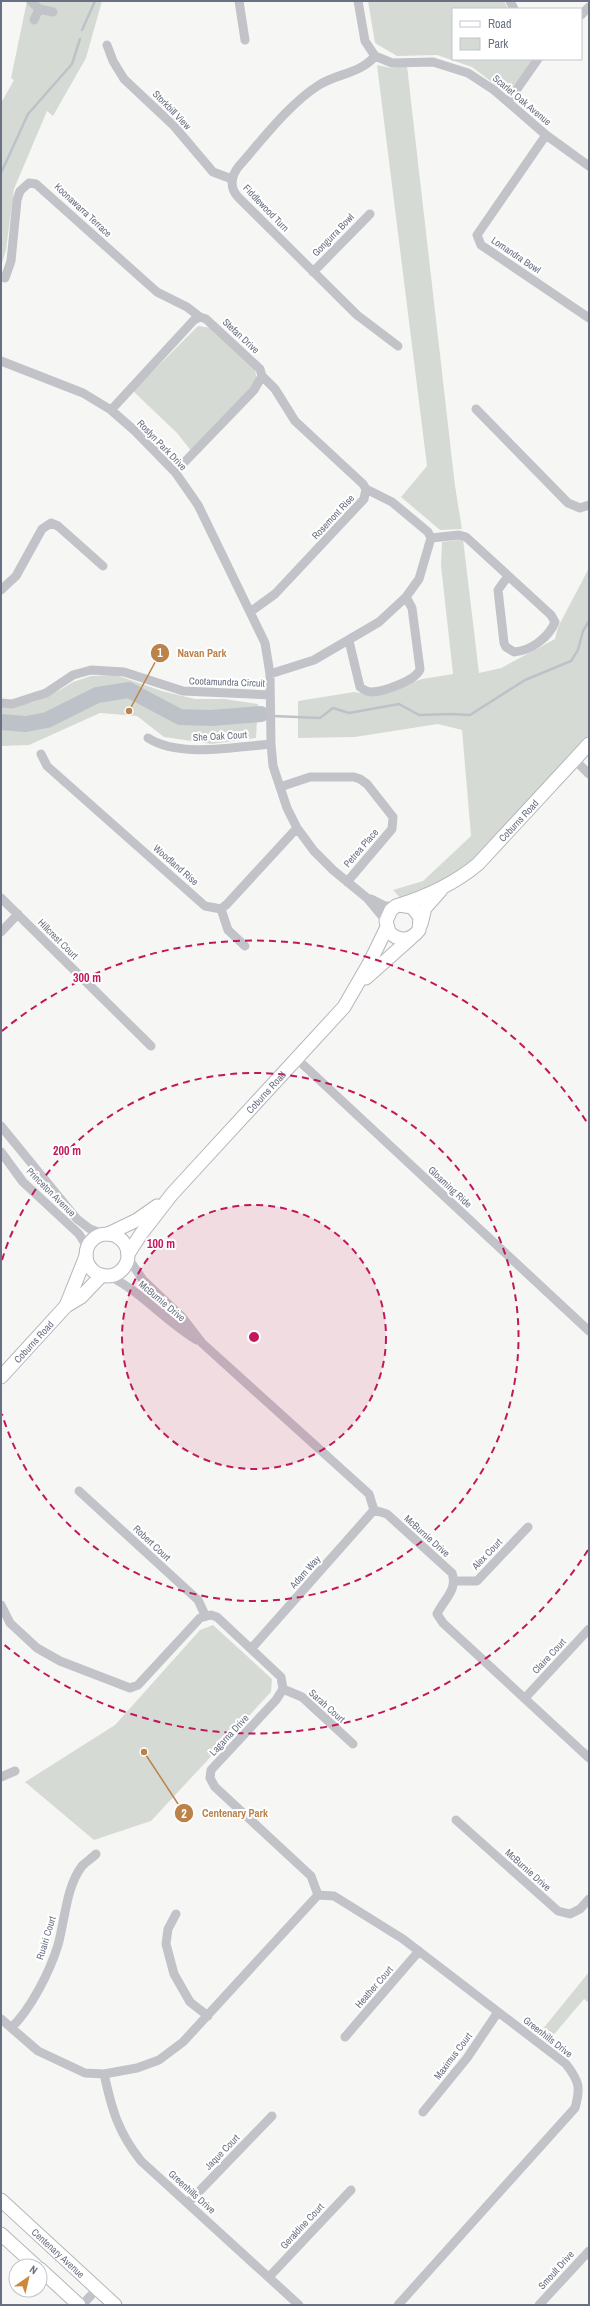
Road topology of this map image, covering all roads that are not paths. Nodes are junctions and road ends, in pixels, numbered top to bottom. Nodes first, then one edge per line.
1 (31, 1) edge
2 (239, 1) edge
3 (358, 1) edge
4 (39, 8) junction
5 (53, 12) dead end
6 (34, 20) dead end
7 (245, 40) dead end
8 (107, 45) dead end
9 (375, 56) junction
10 (537, 60) edge
11 (508, 102) junction
12 (546, 135) junction
13 (589, 166) edge
14 (232, 179) junction
15 (370, 214) dead end
16 (313, 272) junction
17 (5, 278) dead end
18 (200, 317) junction
19 (589, 318) edge
20 (398, 346) dead end
21 (1, 361) edge
22 (262, 376) junction
23 (476, 409) dead end
24 (111, 410) junction
25 (175, 472) junction
26 (366, 490) junction
27 (589, 505) edge
28 (430, 538) junction
29 (103, 566) dead end
30 (508, 576) junction
31 (1, 590) edge
32 (406, 596) junction
33 (250, 612) junction
34 (349, 641) junction
35 (270, 674) junction
36 (270, 695) junction
37 (1, 703) edge
38 (148, 738) dead end
39 (271, 744) junction
40 (589, 744) edge
41 (41, 754) dead end
42 (574, 759) junction
43 (589, 774) edge
44 (280, 787) junction
45 (297, 828) junction
46 (347, 882) junction
47 (442, 888) junction
48 (1, 898) edge
49 (367, 898) junction
50 (398, 906) junction
51 (221, 909) junction
52 (18, 914) junction
53 (387, 924) junction
54 (421, 924) junction
55 (1, 932) edge
56 (411, 938) junction
57 (245, 946) dead end
58 (356, 988) junction
59 (151, 1046) dead end
60 (297, 1059) junction
61 (1, 1126) edge
62 (1, 1152) edge
63 (172, 1194) junction
64 (106, 1234) junction
65 (87, 1251) junction
66 (128, 1256) junction
67 (106, 1275) junction
68 (66, 1306) junction
69 (589, 1331) edge
70 (202, 1343) junction
71 (1, 1377) edge
72 (79, 1491) dead end
73 (374, 1510) junction
74 (528, 1527) dead end
75 (455, 1581) junction
76 (1, 1605) edge
77 (205, 1615) junction
78 (589, 1628) edge
79 (251, 1649) junction
80 (283, 1689) junction
81 (525, 1698) junction
82 (353, 1744) dead end
83 (589, 1758) edge
84 (15, 1771) dead end
85 (1, 1777) edge
86 (456, 1820) dead end
87 (96, 1854) dead end
88 (318, 1895) junction
89 (589, 1899) edge
90 (176, 1914) dead end
91 (419, 1951) junction
92 (498, 2012) junction
93 (208, 2016) junction
94 (1, 2019) edge
95 (11, 2028) junction
96 (345, 2037) dead end
97 (104, 2074) junction
98 (423, 2112) dead end
99 (272, 2116) dead end
100 (351, 2190) dead end
101 (1, 2200) edge
102 (188, 2203) junction
103 (1, 2234) edge
104 (589, 2251) edge
105 (27, 2258) edge
106 (48, 2276) edge
107 (269, 2278) junction
108 (97, 2289) junction
109 (79, 2305) edge
110 (82, 2305) edge
111 (115, 2305) edge
112 (299, 2305) edge
113 (398, 2305) edge
114 (539, 2305) edge

1 - 4 street
2 - 7 street
3 - 9 street
4 - 5 street
4 - 6 street
8 - 14 street, Storkbill View
9 - 11 street, Scarlet Oak Avenue
9 - 14 street, Fiddlewood Turn
10 - 11 street
11 - 12 street, Scarlet Oak Avenue
12 - 13 street, Scarlet Oak Avenue
12 - 19 street, Lomandra Bowl
14 - 16 street, Fiddlewood Turn
15 - 16 street, Gongurra Bowl
16 - 20 street, Fiddlewood Turn
17 - 18 street, Koonawarra Terrace
18 - 22 street, Stefan Drive
18 - 24 street
21 - 24 street, Roslyn Park Drive
22 - 25 street
22 - 26 street, Rosemont Rise
23 - 27 street
24 - 25 street, Roslyn Park Drive
25 - 33 street, Roslyn Park Drive
26 - 28 street
26 - 33 street, Rosemont Rise
28 - 30 street
28 - 32 street
29 - 31 street
30 - 30 street
32 - 34 street
32 - 34 street
33 - 35 street, Roslyn Park Drive
34 - 35 street
35 - 36 street, Roslyn Park Drive
36 - 37 street, Cootamundra Circuit
36 - 39 street, Roslyn Park Drive
38 - 39 street, She Oak Court
39 - 44 street, Roslyn Park Drive
40 - 42 street, Coburns Road
41 - 51 street, Woodland Rise
42 - 43 street
42 - 47 street, Coburns Road
44 - 45 street, Roslyn Park Drive
44 - 46 street, Petrea Place
45 - 46 street, Roslyn Park Drive
45 - 51 street
46 - 49 street, Roslyn Park Drive
47 - 50 street, Coburns Road
47 - 54 street, Coburns Road
48 - 52 street, Hillcrest Court
49 - 50 street, Roslyn Park Drive
49 - 53 street, Roslyn Park Drive
50 - 53 street
50 - 54 street
51 - 57 street
52 - 55 street
52 - 59 street, Hillcrest Court
53 - 56 street
53 - 58 street, Coburns Road
54 - 56 street
56 - 58 street, Coburns Road
58 - 60 street, Coburns Road
60 - 63 street, Coburns Road
60 - 69 street, Gloaming Ride
61 - 64 street, Princeton Avenue
62 - 65 street, Princeton Avenue
63 - 64 street, Coburns Road
63 - 66 street, Coburns Road
64 - 65 street
64 - 66 street
65 - 67 street
65 - 68 street, Coburns Road
66 - 67 street
66 - 70 street, McBurnie Drive
67 - 68 street, Coburns Road
67 - 70 street, McBurnie Drive
68 - 71 street, Coburns Road
70 - 73 street, McBurnie Drive
72 - 77 street, Robert Court
73 - 75 street, McBurnie Drive
73 - 79 street, Adam Way
74 - 75 street, Alex Court
75 - 81 street
76 - 77 street
77 - 79 street
78 - 81 street, Claire Court
79 - 80 street
80 - 82 street, Sarah Court
80 - 88 street, Lagarna Drive
81 - 83 street
84 - 85 street
86 - 89 street, McBurnie Drive
87 - 95 street, Ruairi Court
88 - 91 street, Greenhills Drive
88 - 93 street
90 - 93 street
91 - 92 street, Greenhills Drive
91 - 96 street, Heather Court
92 - 98 street, Maximus Court
92 - 113 street, Greenhills Drive
93 - 97 street
94 - 95 street
95 - 97 street
97 - 102 street, Greenhills Drive
99 - 102 street, Jaque Court
100 - 107 street, Geraldine Court
101 - 108 street, Centenary Avenue
102 - 107 street, Greenhills Drive
103 - 105 street
104 - 114 street, Smoult Drive
106 - 109 street
107 - 112 street, Greenhills Drive
108 - 110 street
108 - 111 street, Centenary Avenue

